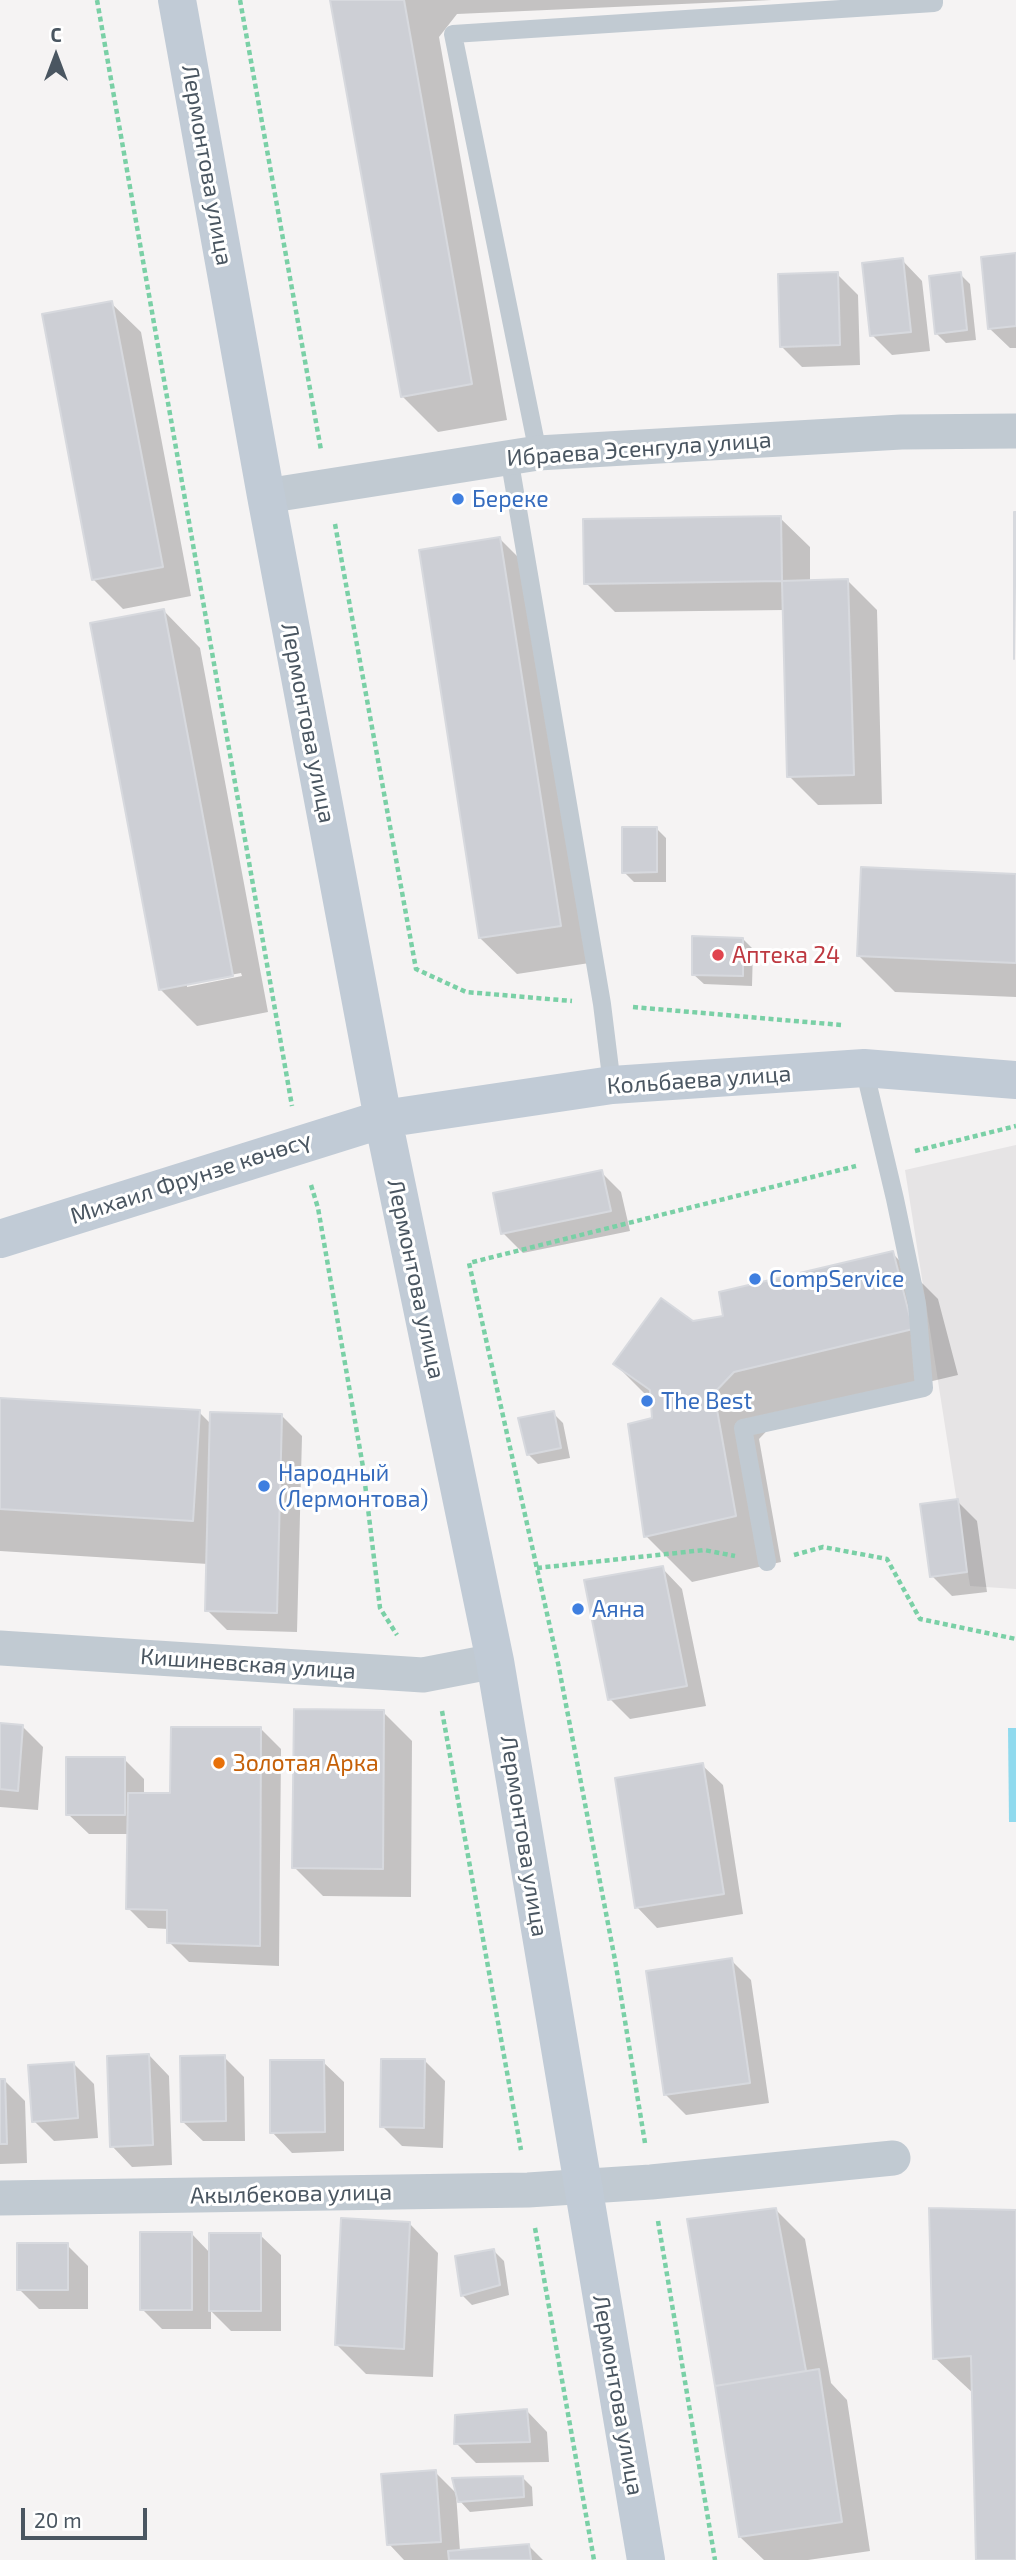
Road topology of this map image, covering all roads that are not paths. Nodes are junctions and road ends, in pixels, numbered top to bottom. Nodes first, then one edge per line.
1 (177, 0) edge
2 (934, 0) edge
3 (1016, 431) edge
4 (523, 455) junction
5 (266, 496) junction
6 (864, 1069) junction
7 (1016, 1080) edge
8 (612, 1085) junction
9 (383, 1119) junction
10 (0, 1239) edge
11 (767, 1562) dead end
12 (0, 1648) edge
13 (495, 1661) junction
14 (893, 2158) dead end
15 (582, 2185) junction
16 (0, 2198) edge
17 (646, 2560) edge

1 - 5 main road, Лермонтова улица
2 - 4 lane
3 - 4 street, Ибраева Эсенгула улица
4 - 5 street, Ибраева Эсенгула улица
4 - 8 lane
5 - 9 main road, Лермонтова улица
6 - 7 main road, Кольбаева улица
6 - 8 main road, Кольбаева улица
6 - 11 lane
8 - 9 main road, Кольбаева улица
9 - 10 main road, Михаил Фрунзе көчөсү
9 - 13 main road, Лермонтова улица
12 - 13 street, Кишиневская улица
13 - 15 main road, Лермонтова улица
14 - 15 street, Акылбекова улица
15 - 16 street, Акылбекова улица
15 - 17 main road, Лермонтова улица

